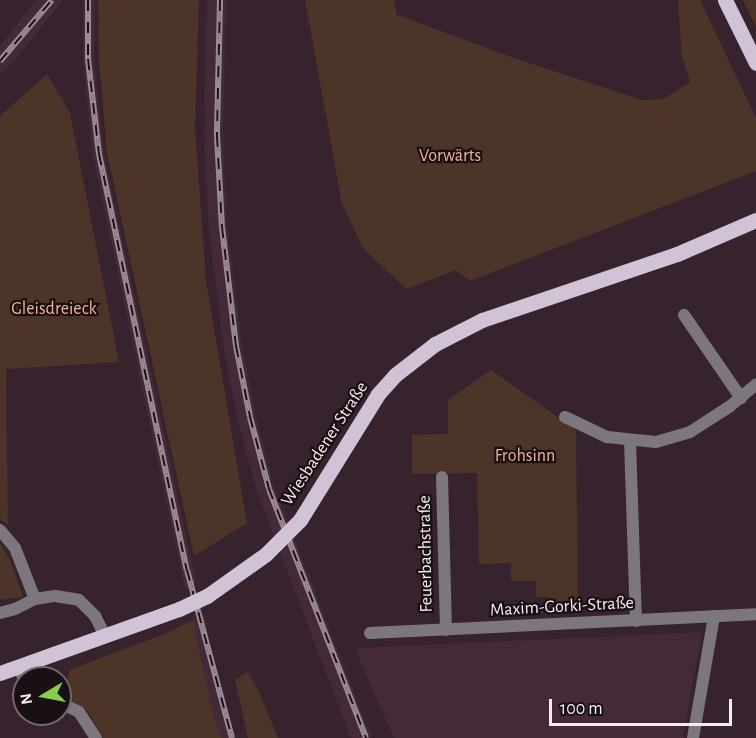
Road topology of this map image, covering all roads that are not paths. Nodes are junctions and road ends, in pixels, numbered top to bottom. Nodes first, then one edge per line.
1 (725, 0) edge
2 (756, 63) edge
3 (756, 220) edge
4 (684, 315) dead end
5 (755, 387) edge
6 (741, 399) junction
7 (565, 417) dead end
8 (630, 441) junction
9 (442, 477) dead end
10 (0, 530) edge
11 (35, 599) junction
12 (0, 613) edge
13 (756, 614) edge
14 (714, 616) junction
15 (636, 621) junction
16 (446, 630) junction
17 (370, 633) dead end
18 (105, 636) junction
19 (37, 666) edge
20 (72, 708) edge
21 (96, 738) edge
22 (693, 738) edge

1 - 2 main road
3 - 18 main road, Wiesbadener Straße, bridge
4 - 6 street
5 - 6 street
6 - 8 street
7 - 8 street
8 - 15 street
9 - 16 street, Feuerbachstraße
10 - 11 street
11 - 12 street
11 - 18 street
13 - 14 street, Maxim-Gorki-Straße
14 - 15 street, Maxim-Gorki-Straße
14 - 22 street
15 - 16 street, Maxim-Gorki-Straße
16 - 17 street, Maxim-Gorki-Straße
18 - 19 main road, Wiesbadener Straße
20 - 21 street

